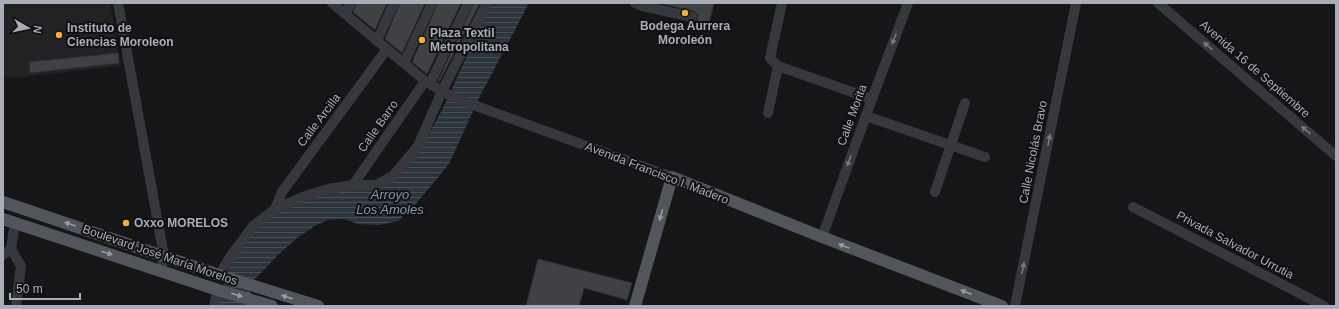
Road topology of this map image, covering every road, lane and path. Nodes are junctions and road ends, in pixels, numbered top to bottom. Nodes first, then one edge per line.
1 (118, 3) edge
2 (351, 3) edge
3 (394, 3) edge
4 (432, 3) edge
5 (468, 3) edge
6 (488, 3) edge
7 (635, 3) edge
8 (782, 3) edge
9 (908, 3) edge
10 (1076, 3) edge
11 (1158, 3) edge
12 (340, 7) edge
13 (692, 17) dead end
14 (377, 41) junction
15 (387, 49) junction
16 (404, 63) junction
17 (778, 66) junction
18 (428, 83) junction
19 (445, 92) junction
20 (872, 99) junction
21 (965, 103) dead end
22 (768, 113) dead end
23 (866, 116) junction
24 (951, 146) junction
25 (1336, 156) edge
26 (985, 157) dead end
27 (672, 177) junction
28 (353, 185) junction
29 (935, 192) dead end
30 (3, 202) edge
31 (1133, 207) dead end
32 (275, 209) junction
33 (9, 221) edge
34 (822, 237) junction
35 (7, 252) edge
36 (164, 256) junction
37 (161, 271) junction
38 (222, 276) junction
39 (220, 290) junction
40 (258, 303) edge
41 (16, 306) edge
42 (214, 306) edge
43 (272, 306) edge
44 (318, 306) edge
45 (635, 306) edge
46 (1002, 306) edge
47 (1015, 306) edge
48 (1324, 306) edge

1 - 36 street
2 - 12 street
3 - 14 street
4 - 16 street
5 - 18 street, Calle Barro
6 - 19 street
7 - 13 street
8 - 17 street
9 -> 20 street, Calle Morita
47 -> 10 street, Calle Nicolás Bravo
25 -> 11 street, Avenida 16 de Septiembre
12 - 14 street, Avenida Francisco I. Madero
14 - 15 street, Avenida Francisco I. Madero
15 - 16 street, Avenida Francisco I. Madero
15 - 32 street, Calle Arcilla
16 - 18 street, Avenida Francisco I. Madero
17 - 20 street
17 - 22 street
18 - 19 street, Avenida Francisco I. Madero
18 - 28 street, Calle Barro
19 - 27 street, Avenida Francisco I. Madero
19 - 28 street
20 - 23 street, Calle Morita
21 - 24 street
23 - 24 street
23 -> 34 street, Calle Morita
24 - 26 street
24 - 29 street
27 - 34 main road, Avenida Francisco I. Madero
27 -> 45 main road
28 - 32 street
36 -> 30 main road, Boulevard José María Morelos
31 - 48 street, Privada Salvador Urrutia
32 - 38 street
33 - 35 street
33 -> 37 main road, Boulevard José María Morelos
46 -> 34 main road, Avenida Francisco I. Madero
35 - 41 street
36 - 37 street
36 - 38 main road, Boulevard José María Morelos
37 - 39 main road, Boulevard José María Morelos
44 -> 38 main road, Boulevard José María Morelos
39 -> 40 main road, Boulevard José María Morelos
39 - 42 street
40 - 43 main road, Boulevard José María Morelos

